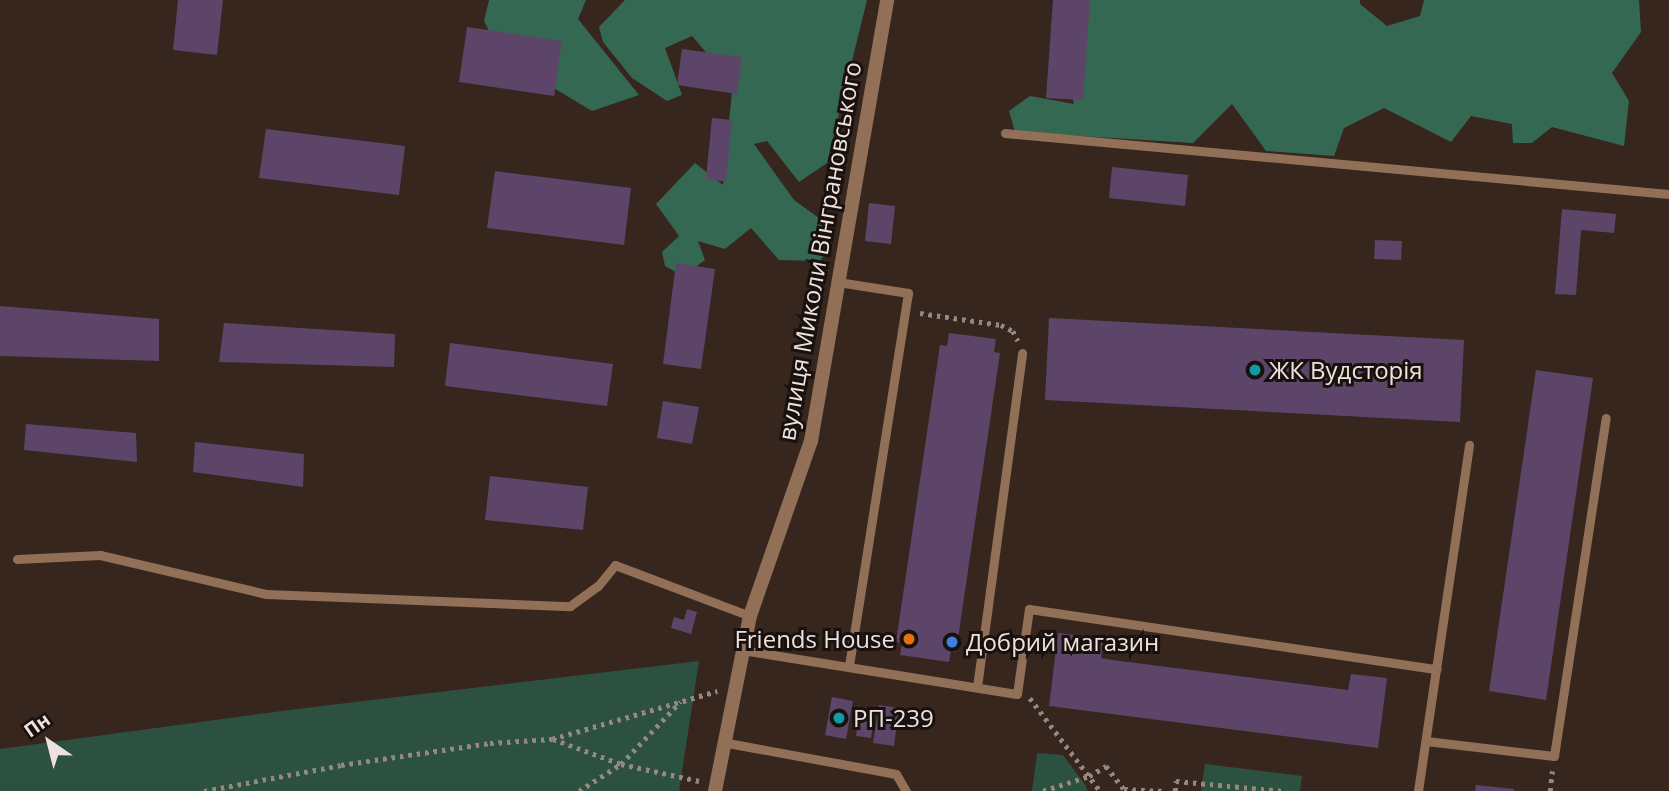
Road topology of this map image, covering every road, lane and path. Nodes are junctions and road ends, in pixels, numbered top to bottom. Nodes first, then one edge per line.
1 (887, 0) edge
2 (1005, 134) dead end
3 (1669, 194) edge
4 (838, 282) junction
5 (905, 311) junction
6 (1022, 353) joint
7 (1606, 418) dead end
8 (1469, 445) dead end
9 (16, 559) dead end
10 (750, 615) junction
11 (742, 650) junction
12 (849, 666) junction
13 (1437, 668) junction
14 (1018, 684) junction
15 (734, 686) junction
16 (977, 687) junction
17 (680, 702) junction
18 (552, 739) junction
19 (1426, 741) junction
20 (722, 742) junction
21 (621, 764) junction
22 (1089, 776) junction
23 (716, 788) edge
24 (1124, 790) edge
25 (204, 791) edge
26 (579, 791) edge
27 (906, 791) edge
28 (1043, 791) edge
29 (1100, 791) edge
30 (1163, 791) edge
31 (1175, 791) edge
32 (1283, 791) edge
33 (1418, 791) edge

1 - 4 street, вулиця Миколи Вінграновського
2 - 3 lane
4 - 5 lane
4 - 10 street, вулиця Миколи Вінграновського
5 - 6 path
5 - 12 lane
6 - 16 lane
7 - 19 lane
8 - 13 lane
9 - 10 lane
10 - 11 street, вулиця Миколи Вінграновського
11 - 12 lane
11 - 15 street, вулиця Миколи Вінграновського
12 - 16 lane
13 - 14 lane
13 - 19 lane
14 - 16 lane
14 - 22 path
15 - 17 path
15 - 20 street, вулиця Миколи Вінграновського
17 - 18 path
17 - 21 path
18 - 21 path
18 - 25 path
19 - 33 lane
20 - 23 street, вулиця Миколи Вінграновського
20 - 27 lane
21 - 23 path
21 - 26 path
22 - 24 path
22 - 28 path
22 - 29 path
24 - 30 path
31 - 32 path

